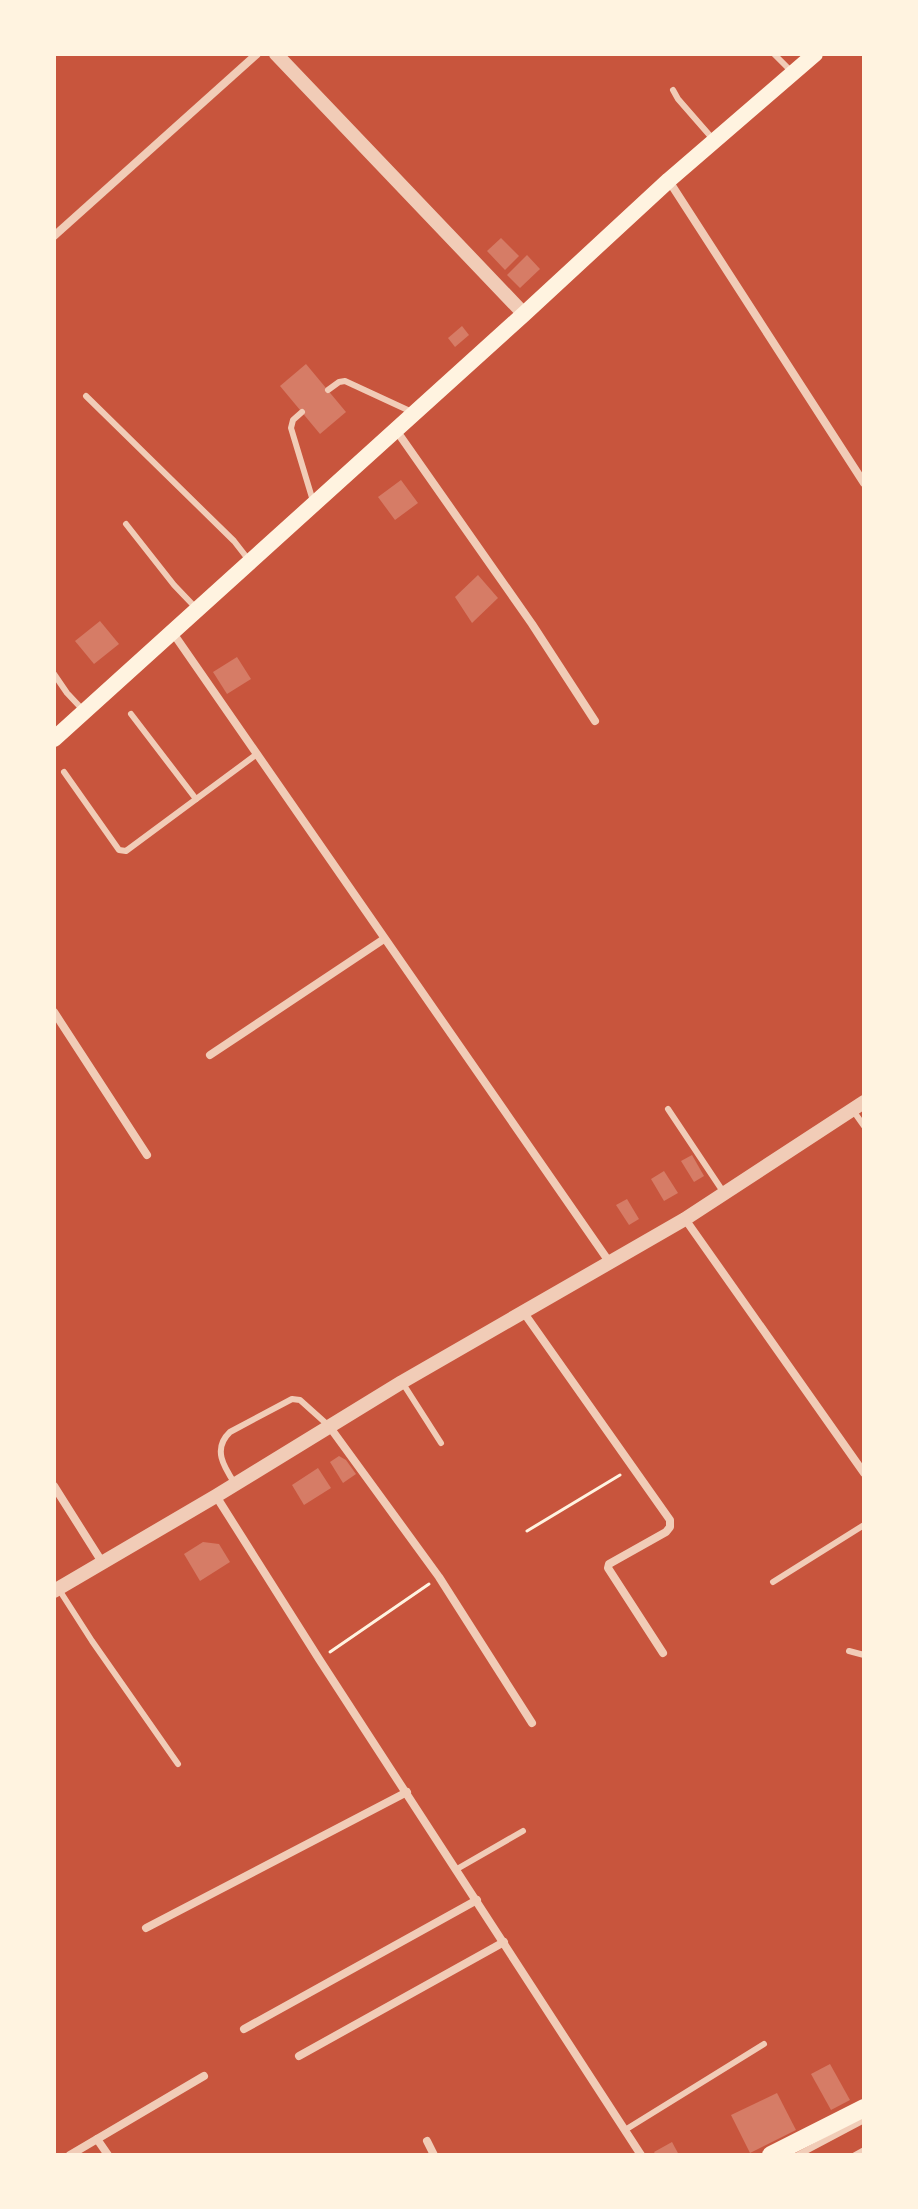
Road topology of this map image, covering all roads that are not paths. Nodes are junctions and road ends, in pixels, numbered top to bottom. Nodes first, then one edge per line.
1 (257, 54) edge
2 (774, 54) edge
3 (815, 54) edge
4 (286, 57) edge
5 (793, 73) junction
6 (673, 90) dead end
7 (715, 141) junction
8 (669, 180) junction
9 (54, 236) edge
10 (524, 314) junction
11 (328, 390) dead end
12 (86, 396) dead end
13 (302, 412) dead end
14 (415, 413) junction
15 (396, 430) junction
16 (864, 483) edge
17 (314, 505) junction
18 (126, 524) dead end
19 (250, 562) junction
20 (198, 610) junction
21 (173, 633) junction
22 (54, 674) edge
23 (86, 712) junction
24 (131, 714) dead end
25 (595, 721) dead end
26 (54, 739) edge
27 (257, 754) junction
28 (64, 772) dead end
29 (196, 799) junction
30 (384, 939) junction
31 (54, 1012) edge
32 (210, 1055) dead end
33 (858, 1105) edge
34 (668, 1109) dead end
35 (864, 1126) edge
36 (147, 1155) dead end
37 (724, 1193) junction
38 (685, 1219) junction
39 (610, 1263) junction
40 (524, 1313) junction
41 (402, 1382) junction
42 (329, 1426) junction
43 (441, 1443) dead end
44 (864, 1473) edge
45 (235, 1484) junction
46 (54, 1486) edge
47 (216, 1496) junction
48 (864, 1525) edge
49 (102, 1562) junction
50 (773, 1582) dead end
51 (56, 1590) edge
52 (849, 1651) dead end
53 (663, 1653) dead end
54 (864, 1655) edge
55 (532, 1723) dead end
56 (178, 1764) dead end
57 (407, 1792) junction
58 (523, 1831) dead end
59 (457, 1869) junction
60 (477, 1900) junction
61 (146, 1928) dead end
62 (504, 1942) junction
63 (244, 2029) dead end
64 (764, 2044) dead end
65 (299, 2056) dead end
66 (204, 2076) dead end
67 (864, 2108) edge
68 (864, 2120) edge
69 (625, 2130) junction
70 (97, 2139) junction
71 (427, 2141) dead end
72 (864, 2150) edge
73 (70, 2155) edge
74 (108, 2155) edge
75 (434, 2155) edge
76 (641, 2155) edge
77 (771, 2155) edge
78 (798, 2155) edge
79 (855, 2155) edge

1 - 9 street
2 - 5 lane
3 - 5 main road
4 - 10 street
5 - 7 main road
6 - 7 lane
7 - 8 main road
8 - 10 main road
8 - 16 street
10 - 14 main road
11 - 14 lane
12 - 19 lane
13 - 17 lane
14 - 15 main road
15 - 17 main road
15 - 25 street
17 - 19 main road
18 - 20 lane
19 - 20 main road
20 - 21 main road
21 - 23 main road
21 - 27 street
22 - 23 lane
23 - 26 main road
24 - 29 lane
27 - 29 lane
27 - 30 street
28 - 29 lane
30 - 32 street
30 - 39 street
31 - 36 street
33 - 35 lane
33 - 37 street
34 - 37 lane
37 - 38 street
38 - 39 street
38 - 44 street
39 - 40 street
40 - 41 street
40 - 53 street
41 - 42 street
41 - 43 lane
42 - 45 street
42 - 45 lane
42 - 55 street
45 - 47 street
46 - 49 street
47 - 49 street
47 - 57 street
48 - 50 lane
49 - 51 street
51 - 56 lane
52 - 54 lane
57 - 59 street
57 - 61 street
58 - 59 lane
59 - 60 street
60 - 62 street
60 - 63 street
62 - 65 street
62 - 69 street
64 - 69 lane
66 - 70 street
67 - 77 main road
68 - 78 lane
69 - 76 street
70 - 73 street
70 - 74 street
71 - 75 street
72 - 79 lane

